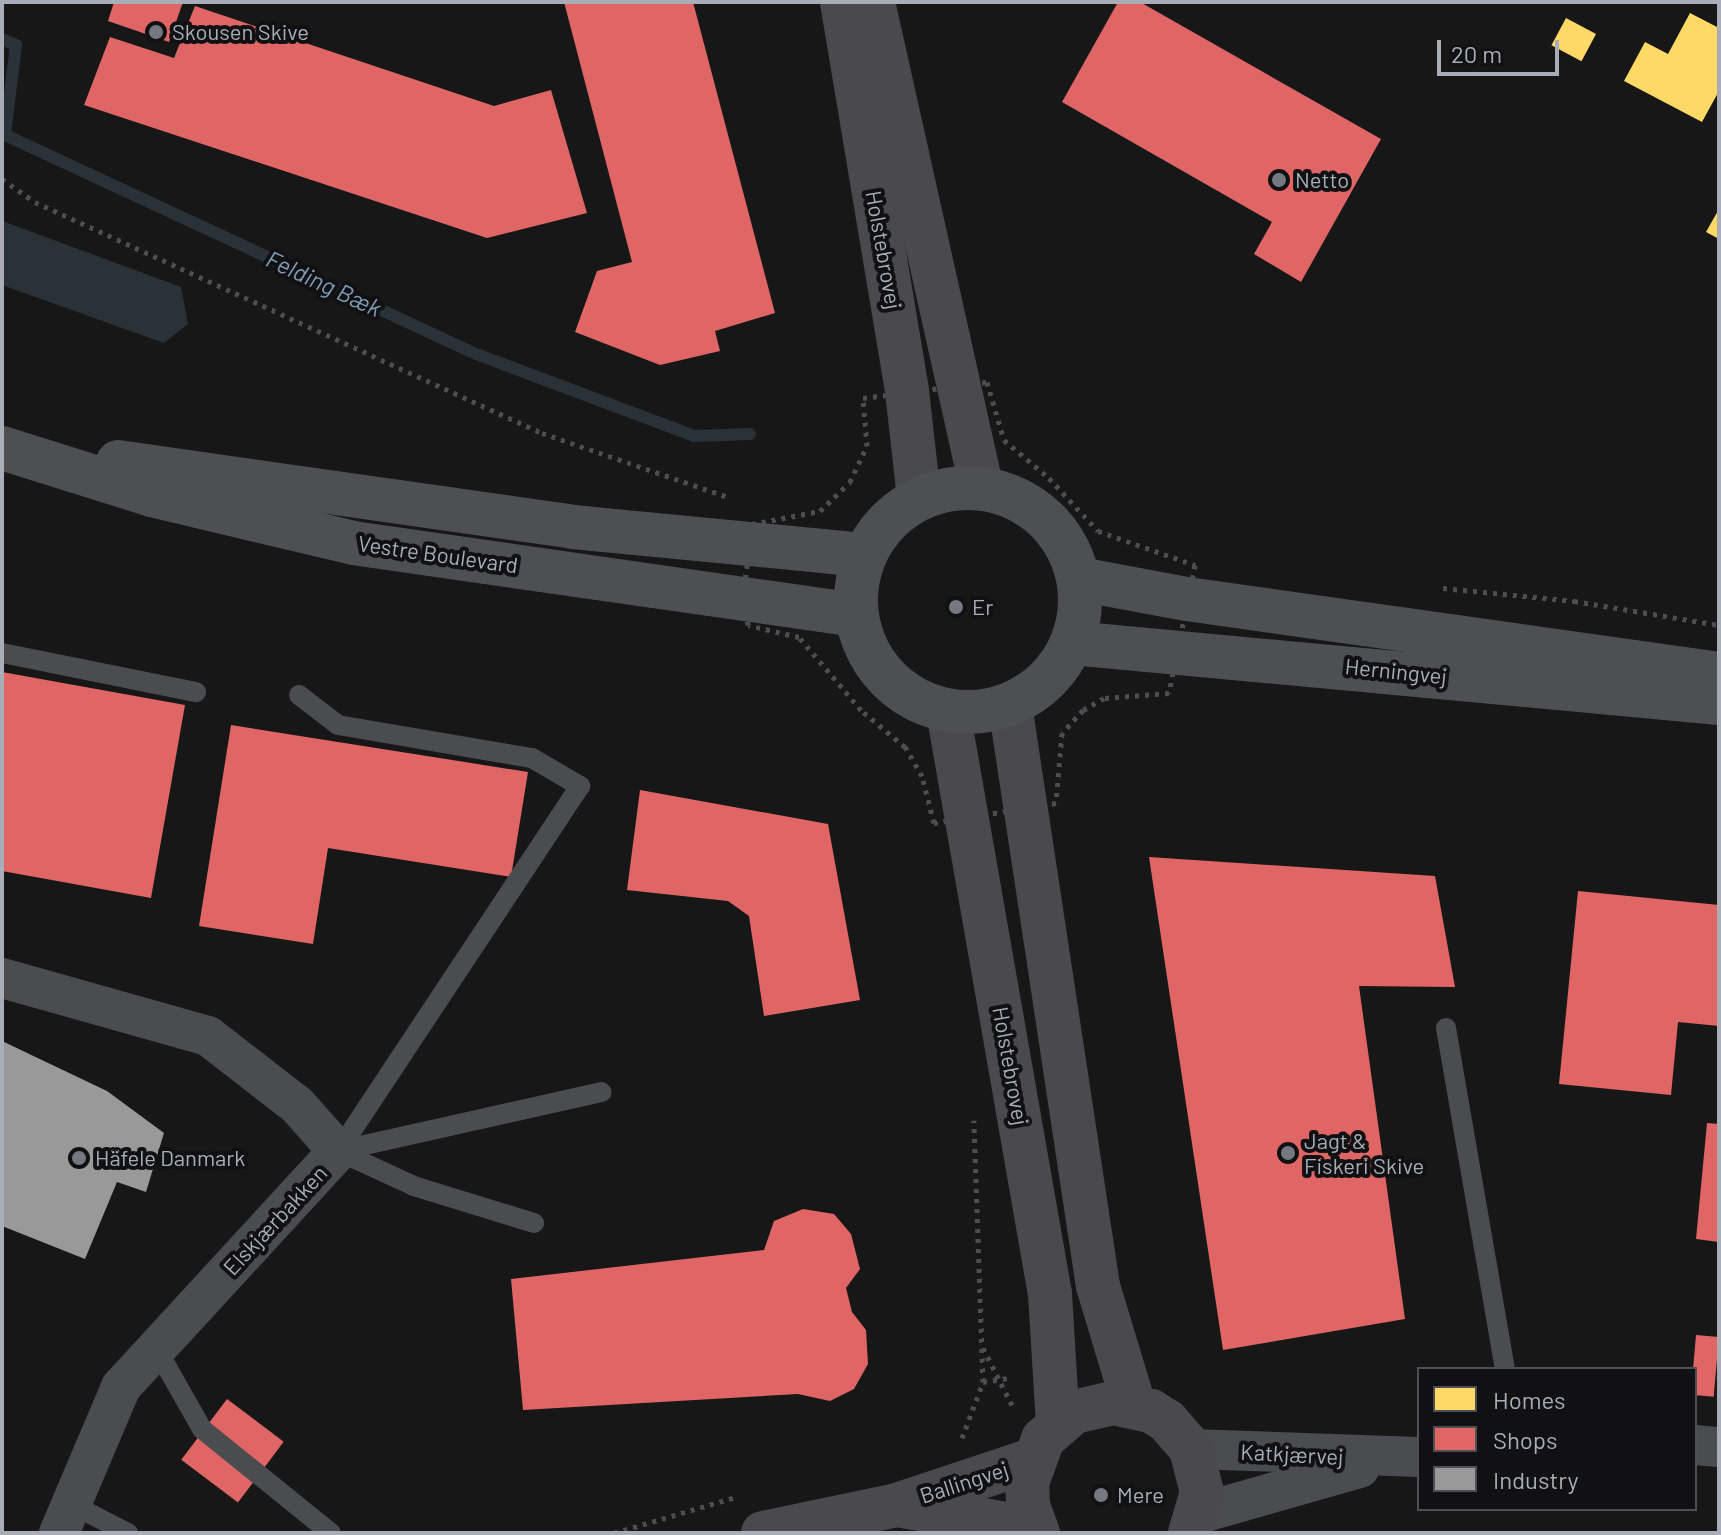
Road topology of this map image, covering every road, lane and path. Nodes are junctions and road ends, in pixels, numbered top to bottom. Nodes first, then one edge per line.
1 (842, 2) edge
2 (873, 2) edge
3 (2, 179) edge
4 (960, 383) junction
5 (907, 391) junction
6 (15, 451) edge
7 (982, 488) junction
8 (919, 498) junction
9 (736, 500) dead end
10 (750, 527) junction
11 (864, 555) junction
12 (1079, 579) junction
13 (743, 598) junction
14 (1187, 599) junction
15 (856, 615) junction
16 (1072, 643) junction
17 (1181, 651) junction
18 (2, 653) edge
19 (1719, 674) edge
20 (196, 692) dead end
21 (299, 695) dead end
22 (1719, 703) edge
23 (1010, 705) junction
24 (948, 711) junction
25 (1025, 811) junction
26 (947, 826) junction
27 (2, 978) edge
28 (1446, 1028) dead end
29 (601, 1092) dead end
30 (973, 1117) dead end
31 (338, 1151) junction
32 (534, 1223) dead end
33 (981, 1344) junction
34 (156, 1348) junction
35 (1505, 1367) edge
36 (1134, 1405) junction
37 (960, 1443) dead end
38 (1042, 1445) junction
39 (1697, 1445) edge
40 (1719, 1447) edge
41 (1191, 1449) junction
42 (1406, 1458) edge
43 (897, 1505) junction
44 (756, 1514) edge
45 (65, 1518) edge
46 (1194, 1524) edge
47 (1037, 1531) edge
48 (128, 1533) edge
49 (331, 1533) edge
50 (614, 1533) edge

1 - 5 main road, Holstebrovej
2 - 4 main road, Holstebrovej
3 - 9 path
4 - 5 path
4 - 7 main road, Holstebrovej
4 - 14 path
5 - 8 main road, Holstebrovej
5 - 10 path
6 - 10 main road, Vestre Boulevard
6 - 13 main road, Vestre Boulevard
7 - 8 main road
7 - 12 main road
8 - 11 main road
10 - 11 main road, Vestre Boulevard
10 - 13 path
11 - 15 main road
12 - 14 main road, Herningvej
12 - 16 main road
13 - 15 main road, Vestre Boulevard
13 - 26 path
14 - 17 path
14 - 19 main road, Herningvej
15 - 24 main road
16 - 17 main road, Herningvej
16 - 23 main road
17 - 22 main road, Herningvej
17 - 25 path
18 - 20 lane
21 - 31 lane
23 - 24 main road
23 - 25 main road
24 - 26 main road, Holstebrovej
25 - 26 path
25 - 36 main road
26 - 38 main road, Holstebrovej
27 - 31 street, Elskjærbakken
28 - 35 lane
29 - 31 lane
30 - 33 path
31 - 32 lane
31 - 34 street, Elskjærbakken
33 - 37 path
33 - 38 path
34 - 45 street, Elskjærbakken
34 - 49 lane
36 - 38 main road, Ballingvej
36 - 41 main road
38 - 43 main road, Ballingvej
38 - 47 main road, Holstebrovej
39 - 40 street
41 - 42 street, Katkjærvej
41 - 46 main road
42 - 46 street, Katkjærvej
43 - 44 main road, Ballingvej
43 - 47 main road, Ballingvej
44 - 50 path
45 - 48 lane

